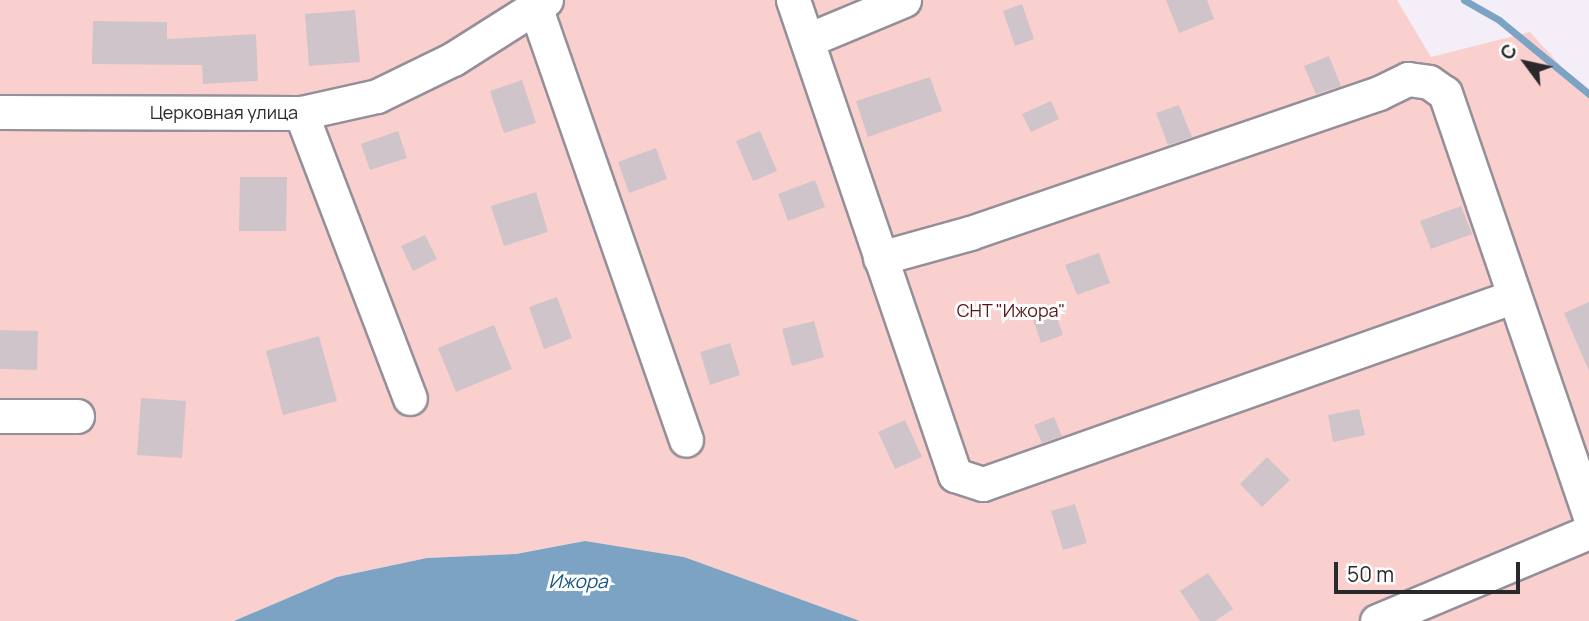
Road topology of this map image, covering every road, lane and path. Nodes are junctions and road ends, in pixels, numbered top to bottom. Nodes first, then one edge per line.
1 (793, 0) edge
2 (904, 0) edge
3 (522, 8) edge
4 (808, 40) junction
5 (0, 112) edge
6 (301, 113) junction
7 (880, 258) junction
8 (1512, 297) junction
9 (410, 398) dead end
10 (0, 415) edge
11 (77, 416) dead end
12 (686, 440) dead end
13 (1589, 513) edge
14 (1589, 532) edge
15 (1377, 621) edge

1 - 4 street
2 - 4 street
3 - 6 street, Церковная улица
3 - 12 street
4 - 7 street
5 - 6 street, Церковная улица
6 - 9 street
7 - 8 street
7 - 8 street
8 - 13 street
10 - 11 street
14 - 15 street

